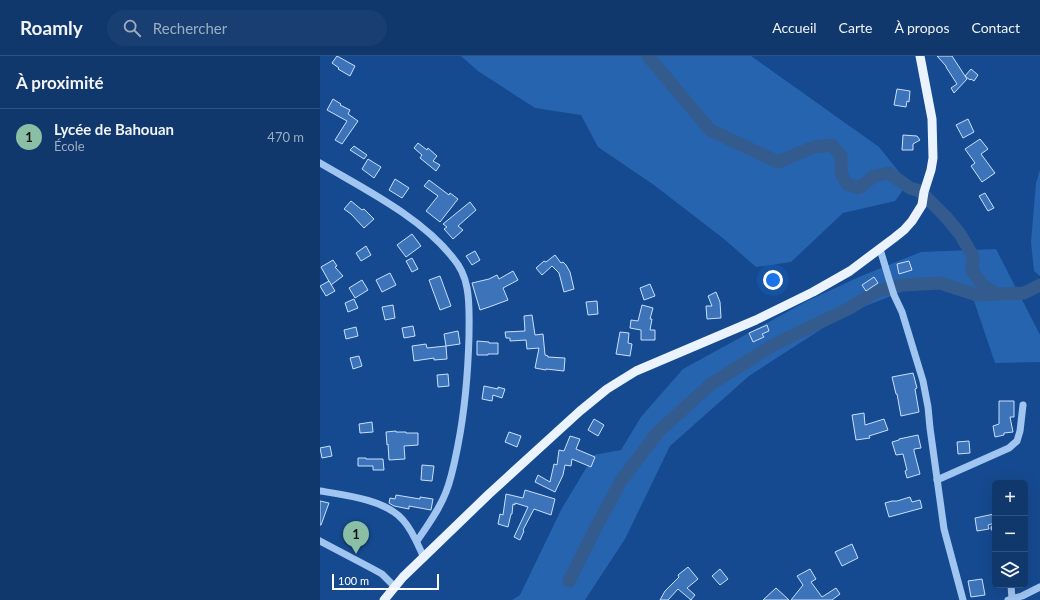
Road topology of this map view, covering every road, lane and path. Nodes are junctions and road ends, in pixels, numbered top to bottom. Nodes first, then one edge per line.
1 (920, 56) edge
2 (320, 163) edge
3 (880, 249) junction
4 (1023, 405) dead end
5 (937, 480) junction
6 (320, 491) edge
7 (320, 541) edge
8 (417, 541) junction
9 (424, 558) junction
10 (395, 587) junction
11 (1040, 587) edge
12 (1011, 588) edge
13 (1010, 599) edge
14 (384, 600) edge
15 (963, 600) edge

1 - 3 main road
2 - 8 street
3 - 5 street
3 - 9 main road
4 - 5 street
5 - 15 street
6 - 8 street
7 - 10 street
8 - 9 street
9 - 10 main road
10 - 14 main road
11 - 13 street
12 - 13 street

